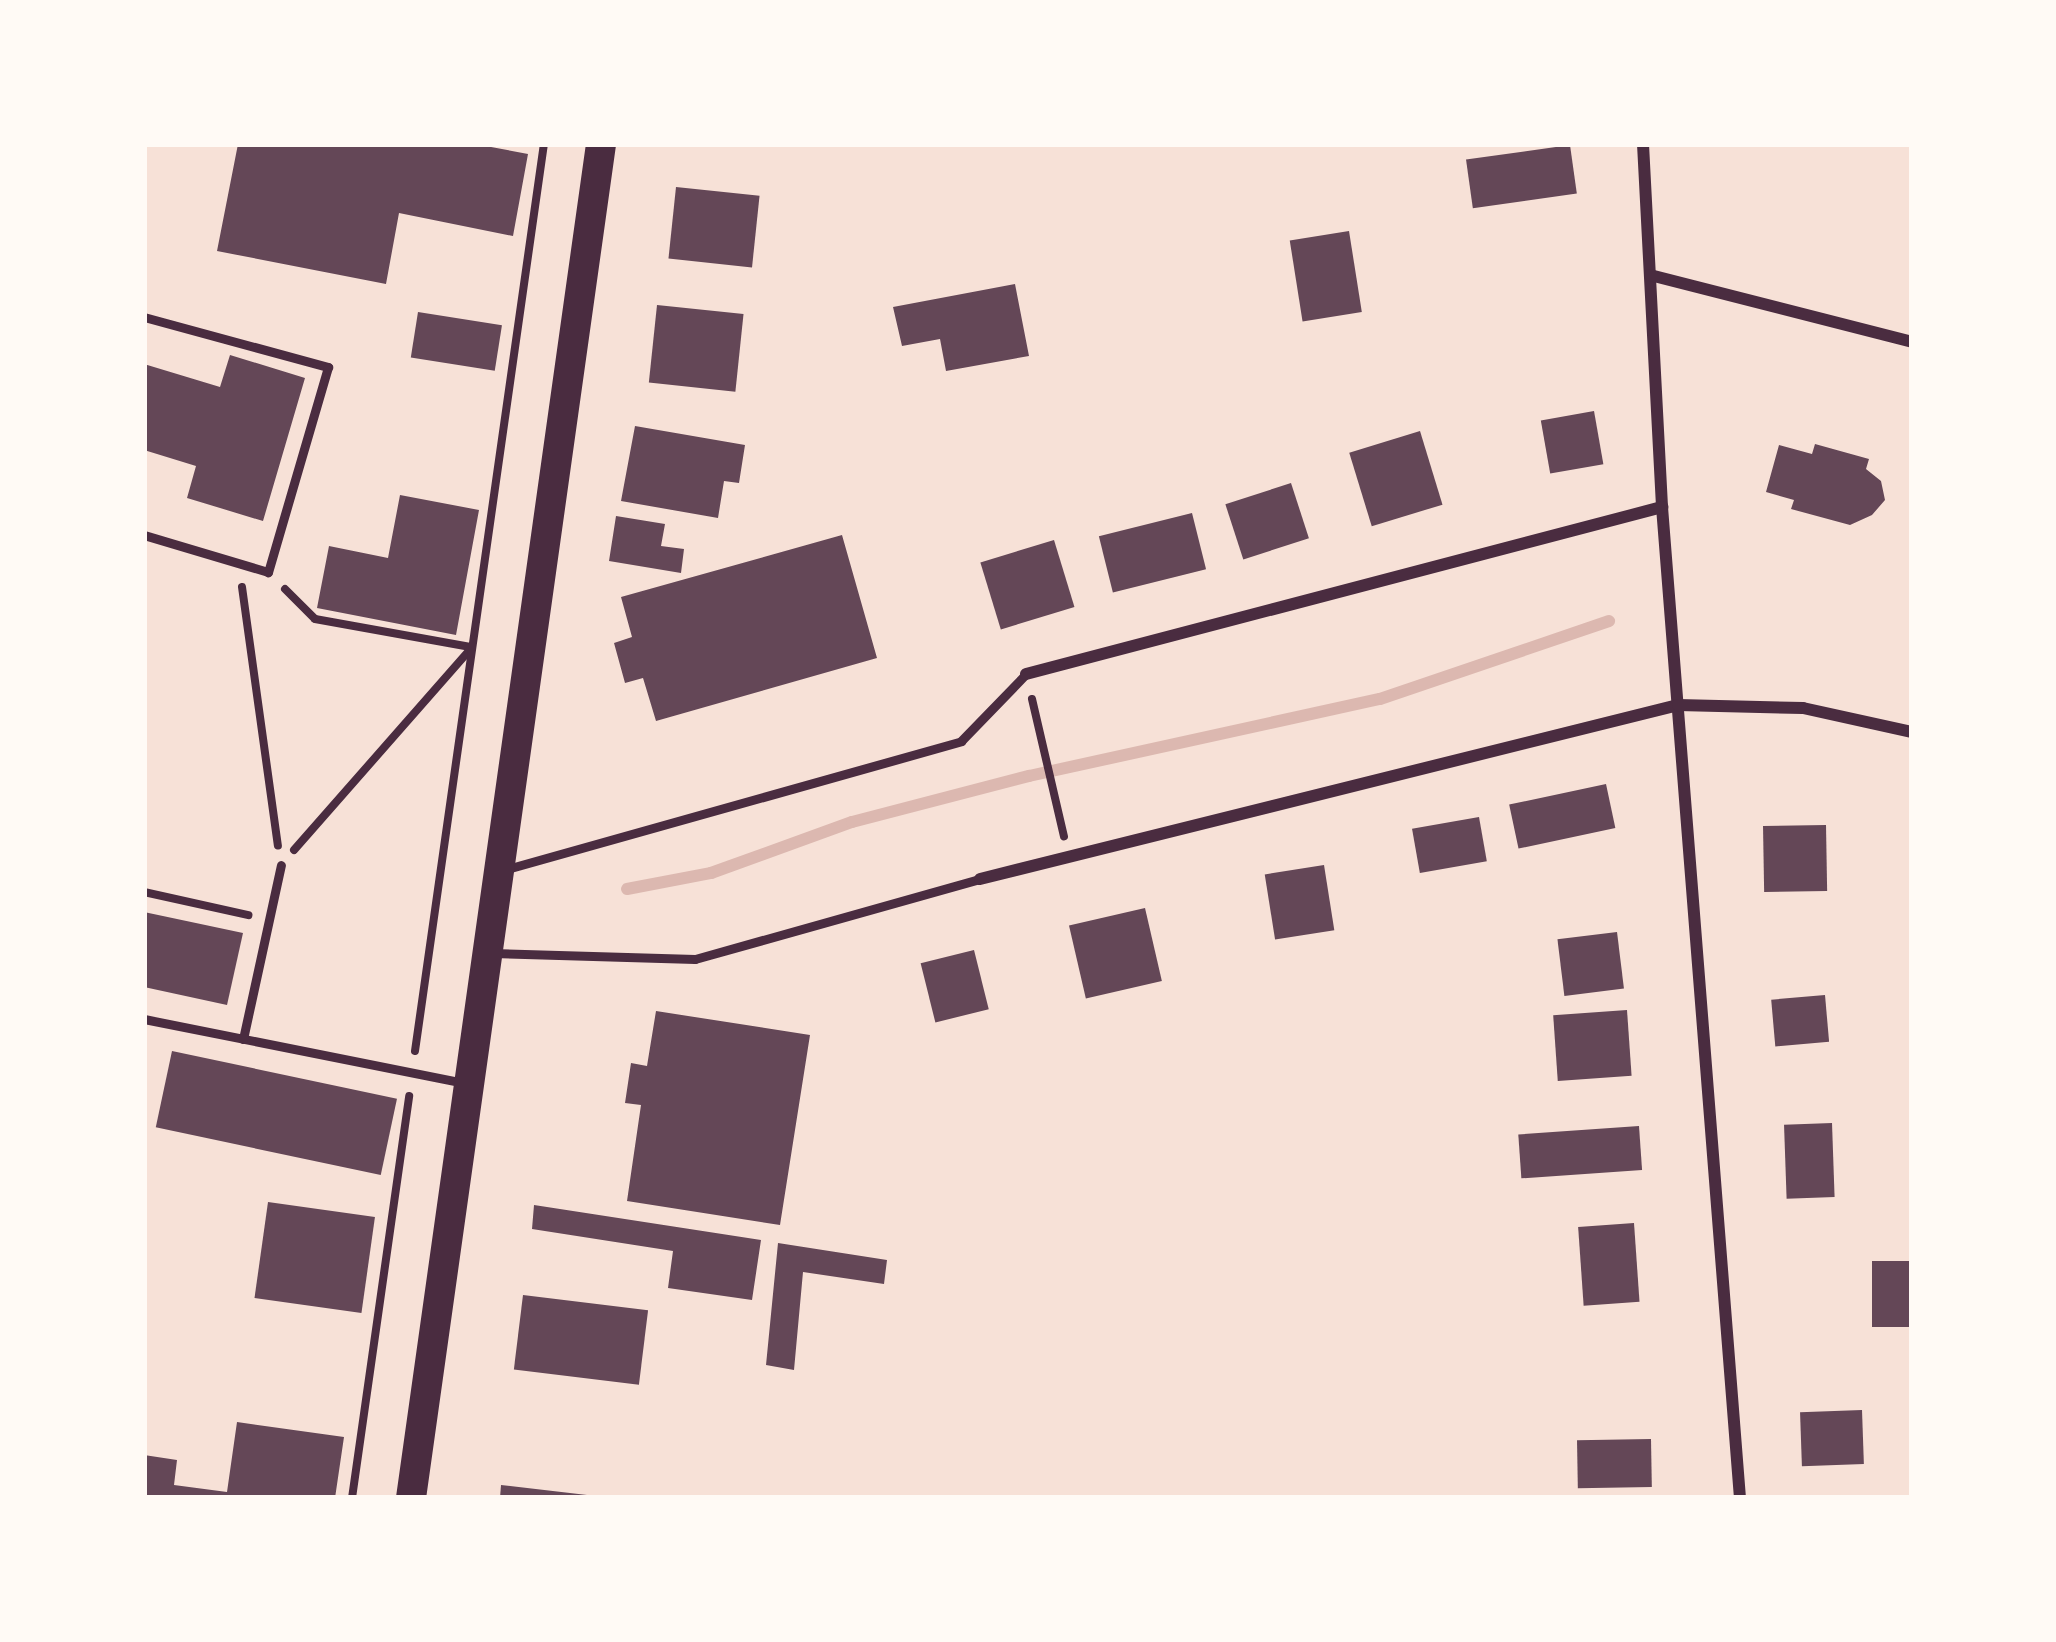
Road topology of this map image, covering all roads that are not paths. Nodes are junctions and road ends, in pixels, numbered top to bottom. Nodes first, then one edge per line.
1 (602, 144) edge
2 (1643, 144) edge
3 (1650, 275) junction
4 (144, 317) edge
5 (1912, 341) edge
6 (1662, 507) junction
7 (144, 535) edge
8 (1026, 674) joint
9 (1678, 705) junction
10 (1912, 732) edge
11 (281, 865) road end
12 (500, 871) junction
13 (980, 879) joint
14 (488, 952) junction
15 (144, 1019) edge
16 (243, 1039) junction
17 (470, 1084) junction
18 (411, 1498) edge
19 (1740, 1498) edge

1 - 12 main road
2 - 3 street
3 - 5 street
3 - 6 street
4 - 7 lane
6 - 8 street
6 - 9 street
8 - 12 lane
9 - 10 street
9 - 13 street
9 - 19 street
11 - 16 lane
12 - 14 main road
13 - 14 lane
14 - 17 main road
15 - 16 lane
16 - 17 lane
17 - 18 main road

